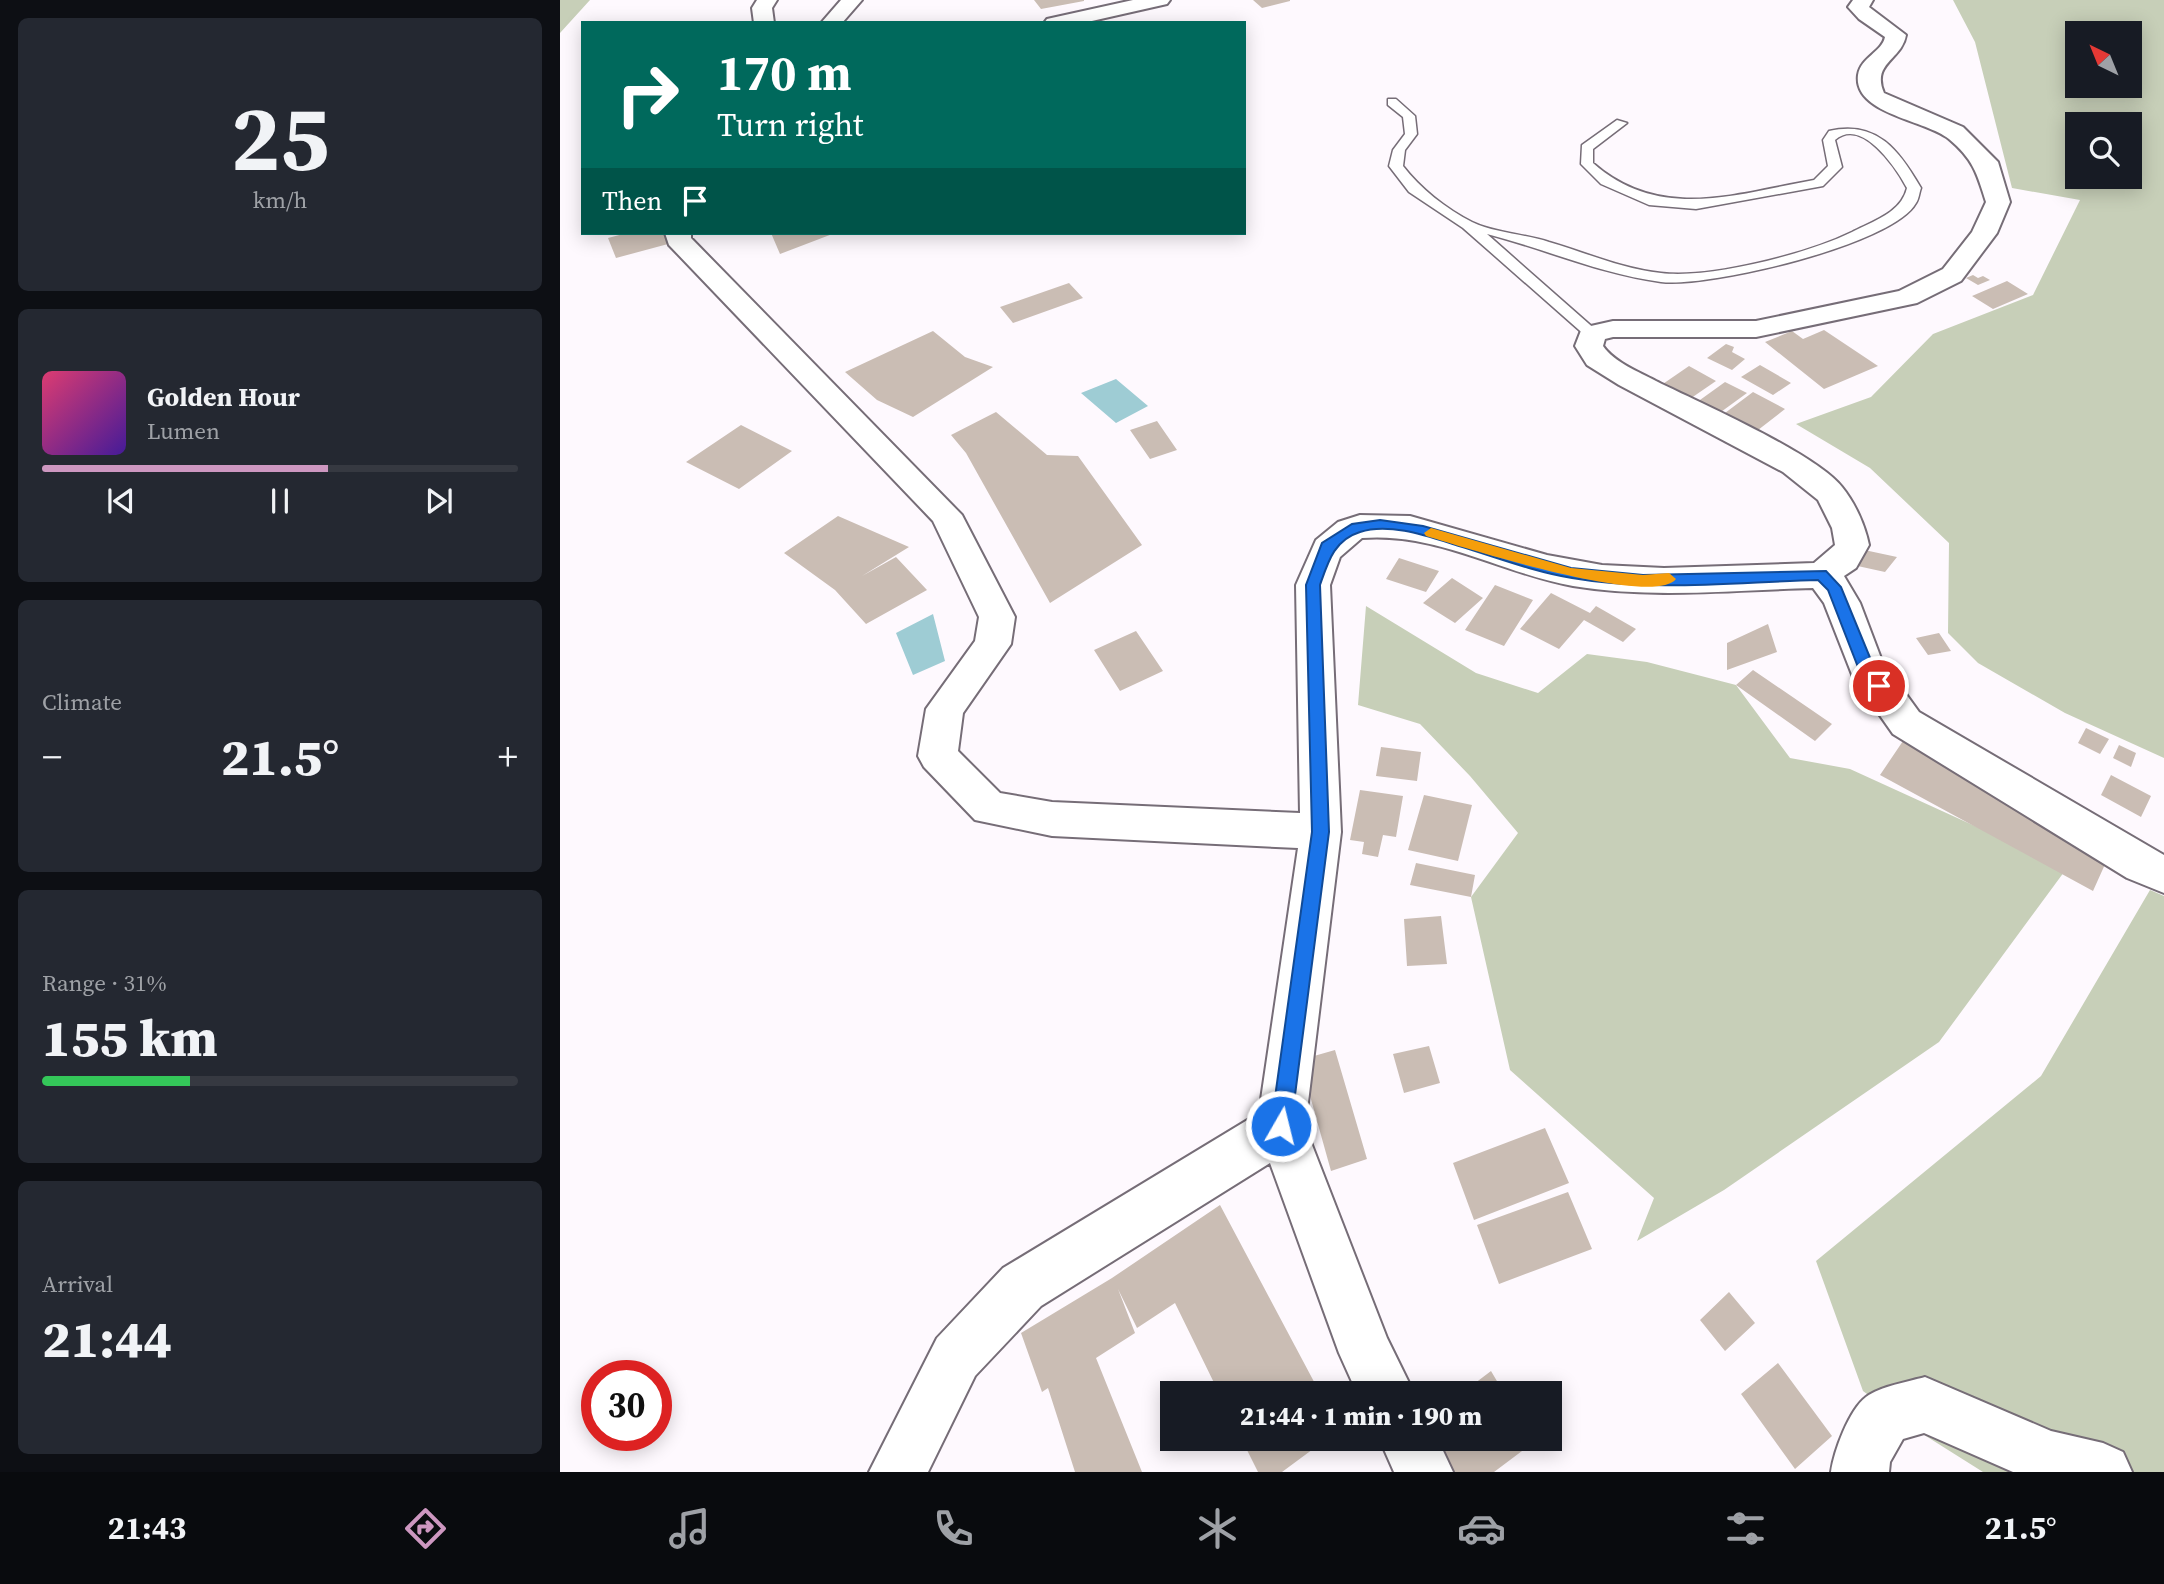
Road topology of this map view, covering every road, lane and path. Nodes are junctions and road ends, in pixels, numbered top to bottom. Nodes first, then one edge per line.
1 (767, 0) edge
2 (852, 0) edge
3 (1160, 0) edge
4 (1863, 0) edge
5 (764, 21) edge
6 (833, 21) edge
7 (1063, 21) edge
8 (1392, 102) dead end
9 (1620, 123) dead end
10 (1468, 225) junction
11 (684, 235) edge
12 (1592, 334) junction
13 (1821, 575) junction
14 (1321, 832) junction
15 (2164, 873) edge
16 (1281, 1126) junction
17 (1379, 1381) edge
18 (1414, 1451) edge
19 (898, 1472) edge
20 (1424, 1472) edge
21 (1860, 1472) edge
22 (2103, 1472) edge

1 - 5 street
2 - 6 street
3 - 7 street
4 - 12 street
8 - 10 lane
9 - 10 lane
10 - 12 lane
11 - 14 street
12 - 13 street
13 - 14 street
13 - 15 street
14 - 16 street
16 - 17 street
16 - 19 street
18 - 20 street
21 - 22 street

